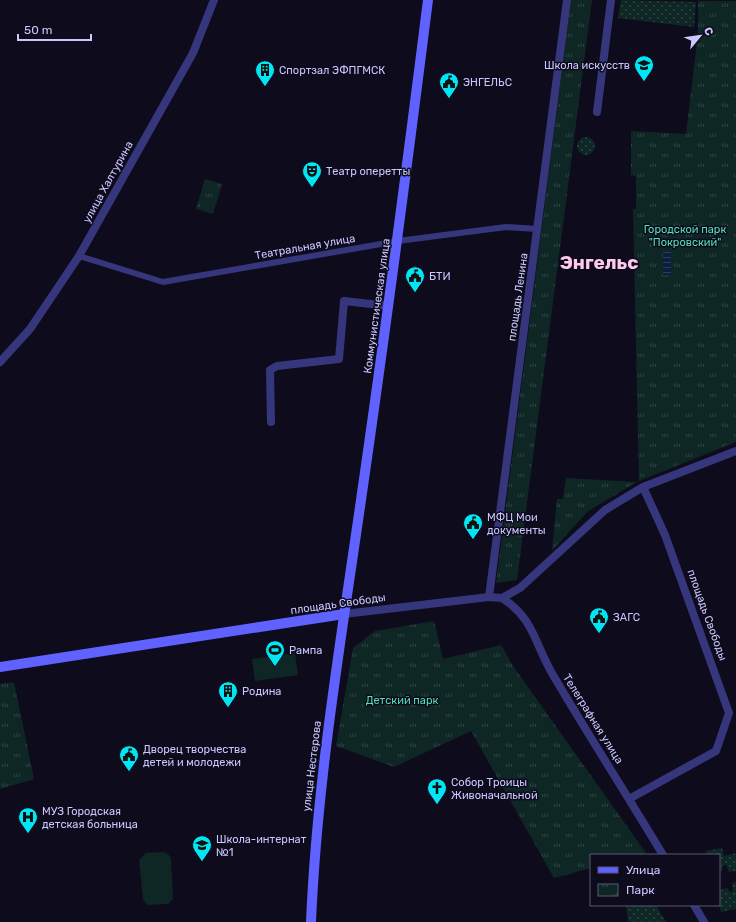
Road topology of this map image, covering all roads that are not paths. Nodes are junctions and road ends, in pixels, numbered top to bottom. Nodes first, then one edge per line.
1 (214, 0) edge
2 (428, 0) edge
3 (567, 0) edge
4 (611, 0) edge
5 (597, 112) dead end
6 (538, 229) junction
7 (398, 241) junction
8 (79, 256) junction
9 (389, 306) junction
10 (0, 362) edge
11 (271, 422) dead end
12 (736, 451) edge
13 (643, 488) junction
14 (489, 597) junction
15 (502, 598) junction
16 (344, 614) junction
17 (0, 667) edge
18 (629, 799) junction
19 (663, 854) edge
20 (695, 906) edge
21 (311, 922) edge
22 (704, 922) edge

1 - 8 street, улица Халтурина
2 - 7 main road, Коммунистическая улица
3 - 6 street, площадь Ленина
4 - 5 street
6 - 7 street, Театральная улица
6 - 14 street, площадь Ленина
7 - 8 street, Театральная улица
7 - 9 main road, Коммунистическая улица
8 - 10 street, улица Халтурина
9 - 11 street
9 - 16 main road, Коммунистическая улица
12 - 13 street
13 - 15 street
13 - 18 street, площадь Свободы
14 - 15 street, площадь Свободы
14 - 16 street, площадь Свободы
15 - 18 street, Телеграфная улица
16 - 17 main road, площадь Свободы
16 - 21 main road, улица Нестерова
18 - 19 street, Телеграфная улица
20 - 22 street

